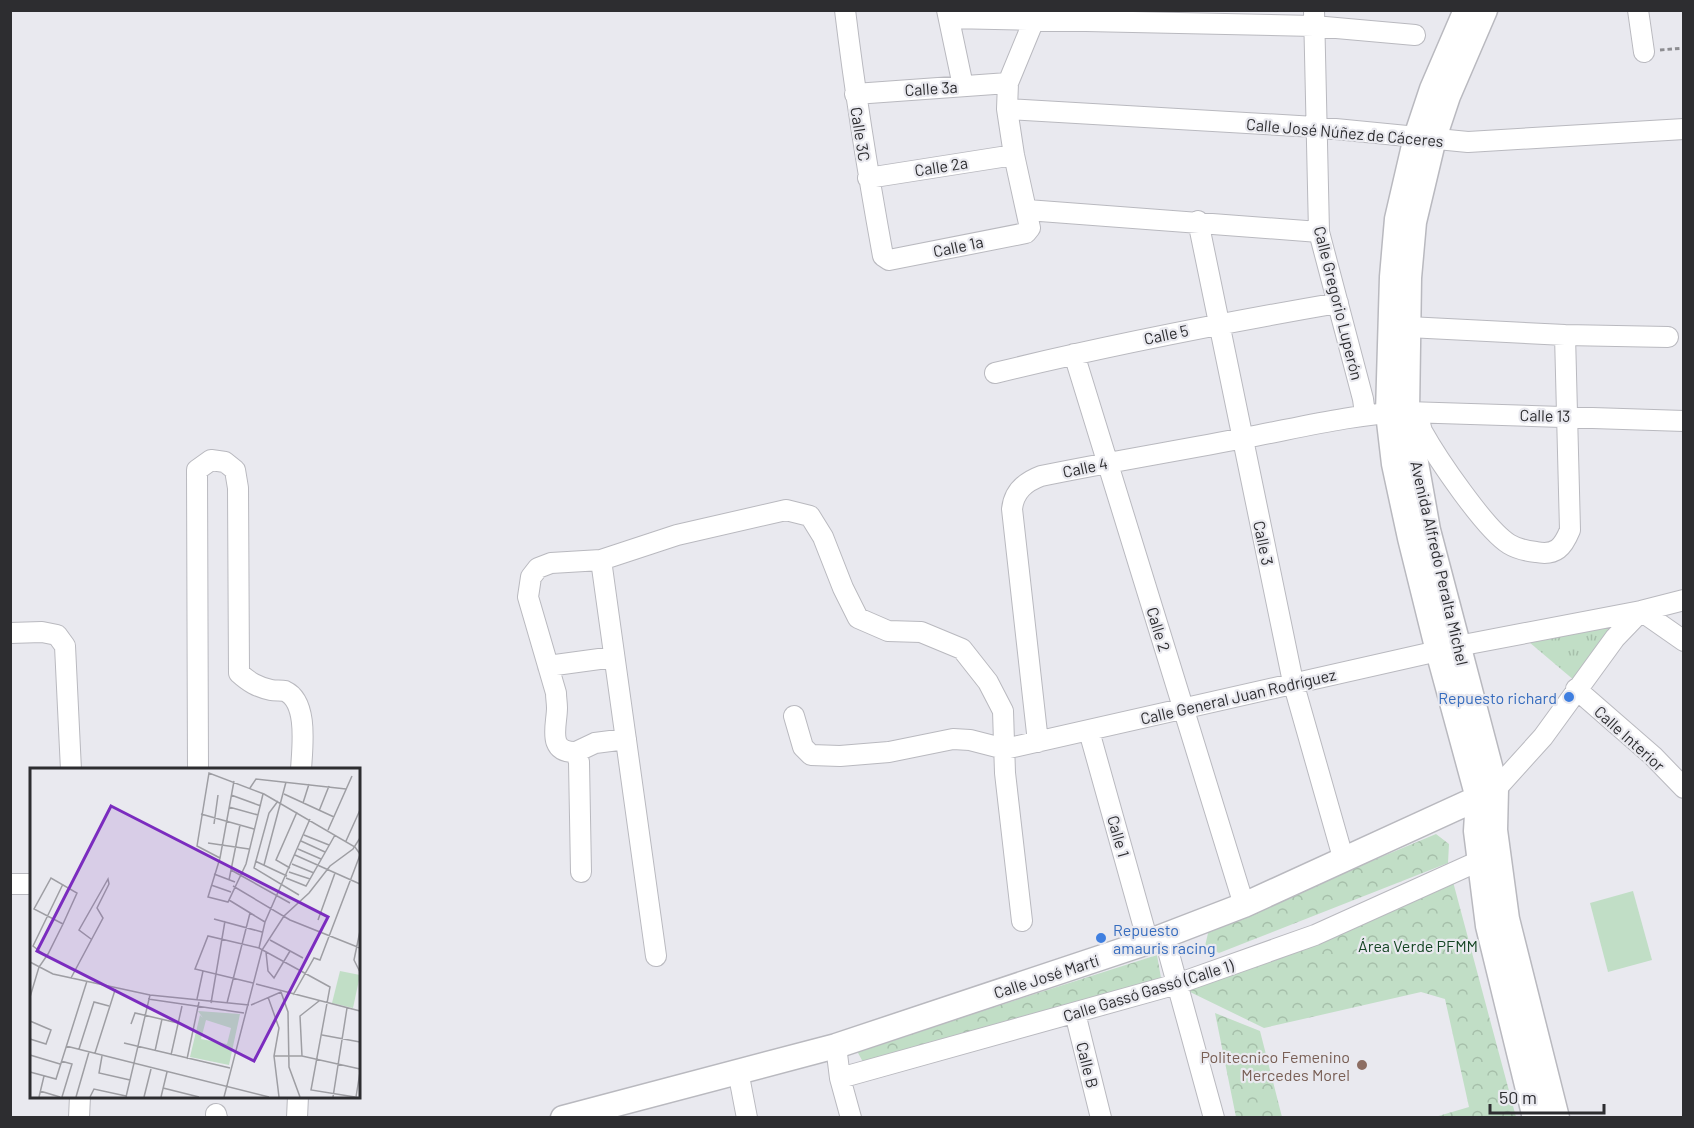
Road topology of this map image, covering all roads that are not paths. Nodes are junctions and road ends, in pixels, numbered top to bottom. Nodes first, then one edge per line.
1 (845, 10) edge
2 (1466, 10) edge
3 (1485, 10) edge
4 (1638, 10) edge
5 (948, 14) edge
6 (1033, 16) edge
7 (1314, 18) edge
8 (1415, 35) dead end
9 (1644, 52) road end
10 (1456, 57) junction
11 (1008, 83) junction
12 (963, 86) junction
13 (855, 94) junction
14 (1007, 109) junction
15 (1315, 127) junction
16 (1683, 129) edge
17 (1425, 137) junction
18 (1014, 155) junction
19 (868, 178) junction
20 (1029, 218) junction
21 (1198, 221) junction
22 (1319, 232) junction
23 (883, 256) joint
24 (1338, 303) junction
25 (1218, 323) junction
26 (1408, 327) junction
27 (1565, 335) junction
28 (1668, 337) dead end
29 (1074, 354) junction
30 (995, 373) dead end
31 (1395, 413) junction
32 (1567, 416) junction
33 (1683, 421) edge
34 (1242, 439) junction
35 (1107, 462) junction
36 (601, 560) junction
37 (1683, 600) edge
38 (1641, 611) junction
39 (10, 633) edge
40 (1683, 641) edge
41 (1448, 648) junction
42 (614, 657) junction
43 (548, 666) junction
44 (1293, 682) junction
45 (1576, 689) junction
46 (1184, 709) junction
47 (794, 716) dead end
48 (1089, 731) junction
49 (626, 739) junction
50 (1038, 742) junction
51 (1005, 749) junction
52 (576, 752) junction
53 (71, 768) edge
54 (198, 768) edge
55 (301, 768) edge
56 (1683, 788) edge
57 (1487, 794) junction
58 (1344, 861) junction
59 (1479, 861) junction
60 (581, 872) dead end
61 (10, 884) edge
62 (30, 884) edge
63 (1244, 905) junction
64 (1022, 921) dead end
65 (1156, 939) junction
66 (656, 956) dead end
67 (1177, 984) junction
68 (1075, 1013) junction
69 (837, 1046) junction
70 (738, 1071) junction
71 (840, 1078) junction
72 (80, 1098) edge
73 (298, 1098) edge
74 (604, 1112) edge
75 (79, 1118) edge
76 (297, 1118) edge
77 (563, 1118) edge
78 (747, 1118) edge
79 (851, 1118) edge
80 (1101, 1118) edge
81 (1214, 1118) edge
82 (1534, 1118) edge
83 (1557, 1118) edge

1 - 13 street, Calle 3C
2 - 10 main road, Avenida Alfredo Peralta Michel
3 - 10 main road, Avenida Alfredo Peralta Michel
4 - 9 street
5 - 6 street
5 - 12 street
6 - 7 street
6 - 11 street
7 - 8 street
7 - 15 street, Calle Gregorio Luperón
10 - 17 main road, Avenida Alfredo Peralta Michel
11 - 12 street, Calle 3a
11 - 14 street
12 - 13 street, Calle 3a
13 - 19 street, Calle 3C
14 - 15 street, Calle José Núñez de Cáceres
14 - 18 street
15 - 17 street, Calle José Núñez de Cáceres
15 - 22 street, Calle Gregorio Luperón
16 - 17 street, Calle José Núñez de Cáceres
17 - 26 main road, Avenida Alfredo Peralta Michel
17 - 31 main road, Avenida Alfredo Peralta Michel
18 - 19 street, Calle 2a
18 - 20 street
19 - 23 street, Calle 3C
20 - 21 street
20 - 23 street, Calle 1a
21 - 22 street
21 - 25 street, Calle 3
22 - 24 street, Calle Gregorio Luperón
24 - 25 street, Calle 5
24 - 31 street, Calle Gregorio Luperón
25 - 29 street, Calle 5
25 - 34 street, Calle 3
26 - 27 street
26 - 31 main road, Avenida Alfredo Peralta Michel
27 - 28 street
27 - 32 street, Calle Gregorio Luperón
29 - 30 street, Calle 5
29 - 35 street, Calle 2
31 - 32 street, Calle 13
31 - 32 street, Calle Gregorio Luperón
31 - 34 street, Calle 4
31 - 41 main road, Avenida Alfredo Peralta Michel
32 - 33 street, Calle 13
34 - 35 street, Calle 4
34 - 44 street, Calle 3
35 - 46 street, Calle 2
35 - 50 street, Calle 4
36 - 42 street
36 - 43 street
36 - 51 street
37 - 38 street, Calle General Juan Rodríguez
38 - 40 street
38 - 41 street, Calle General Juan Rodríguez
38 - 45 street, Calle José Martí
39 - 53 street
41 - 44 street, Calle General Juan Rodríguez
41 - 57 main road, Avenida Alfredo Peralta Michel
42 - 43 street
42 - 49 street
43 - 52 street
44 - 46 street, Calle General Juan Rodríguez
44 - 58 street, Calle 3
45 - 56 street, Calle Interior
45 - 57 street, Calle José Martí
46 - 48 street, Calle General Juan Rodríguez
46 - 63 street, Calle 2
47 - 51 street
48 - 50 street, Calle General Juan Rodríguez
48 - 65 street, Calle 1
49 - 52 street
49 - 66 street
50 - 51 street, Calle General Juan Rodríguez
51 - 64 street
52 - 60 street
54 - 55 street
57 - 58 main road, Calle José Martí
57 - 59 main road, Avenida Alfredo Peralta Michel
57 - 83 main road, Avenida Alfredo Peralta Michel
58 - 63 main road, Calle José Martí
59 - 67 street, Calle Gassó Gassó (Calle 1)
59 - 82 main road, Avenida Alfredo Peralta Michel
61 - 62 street
63 - 65 main road, Calle José Martí
65 - 67 street, Calle 1
65 - 69 main road, Calle José Martí
67 - 68 street, Calle Gassó Gassó (Calle 1)
67 - 81 street, Calle 1
68 - 71 street, Calle Gassó Gassó (Calle 1)
68 - 80 street, Calle B
69 - 70 main road, Calle José Martí
69 - 71 street
70 - 74 main road, Calle José Martí
70 - 78 street
71 - 79 street
72 - 75 street
73 - 76 street
74 - 77 main road, Calle José Martí

